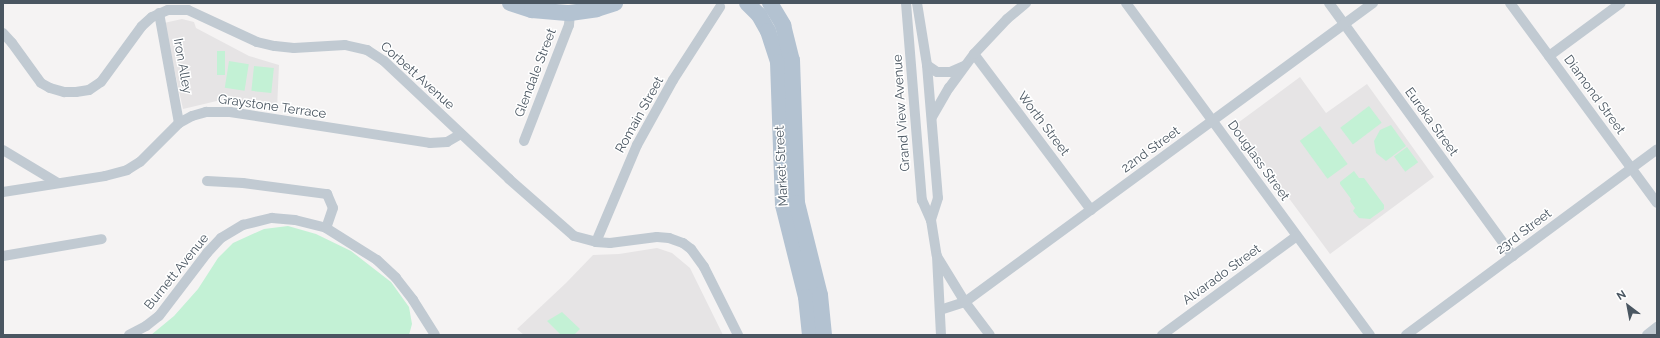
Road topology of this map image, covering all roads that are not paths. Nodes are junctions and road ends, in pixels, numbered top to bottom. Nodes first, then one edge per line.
1 (510, 3) edge
2 (615, 3) edge
3 (747, 3) edge
4 (770, 3) edge
5 (906, 3) edge
6 (917, 3) edge
7 (1026, 3) edge
8 (1126, 3) edge
9 (1329, 3) edge
10 (1373, 3) edge
11 (1510, 3) edge
12 (1621, 3) edge
13 (720, 8) dead end
14 (159, 13) junction
15 (570, 14) junction
16 (1344, 24) junction
17 (3, 33) edge
18 (974, 54) junction
19 (1549, 56) junction
20 (966, 64) junction
21 (927, 65) junction
22 (932, 117) junction
23 (1212, 121) junction
24 (179, 123) junction
25 (461, 134) junction
26 (524, 141) dead end
27 (1657, 149) edge
28 (3, 150) edge
29 (1631, 168) junction
30 (207, 180) dead end
31 (58, 183) junction
32 (3, 192) edge
33 (1657, 203) edge
34 (1091, 210) junction
35 (931, 220) junction
36 (326, 228) junction
37 (1297, 236) junction
38 (102, 239) dead end
39 (596, 242) junction
40 (3, 256) edge
41 (937, 256) junction
42 (1513, 256) junction
43 (966, 302) junction
44 (940, 310) junction
45 (1657, 327) edge
46 (130, 335) edge
47 (435, 335) edge
48 (738, 335) edge
49 (810, 335) edge
50 (824, 335) edge
51 (941, 335) edge
52 (990, 335) edge
53 (1162, 335) edge
54 (1370, 335) edge
55 (1406, 335) edge
56 (1647, 335) edge

1 - 15 main road
2 - 15 main road
3 - 49 main road, Market Street
4 - 50 main road, Market Street
5 - 35 street, Grand View Avenue
6 - 21 street, Grand View Avenue
7 - 18 street
8 - 23 street, Douglass Street
9 - 16 street, Eureka Street
10 - 16 street, 22nd Street
11 - 19 street, Diamond Street
12 - 19 street
13 - 39 street, Romain Street
14 - 17 street, Corbett Avenue
14 - 24 street, Iron Alley
14 - 25 street, Corbett Avenue
15 - 26 street, Glendale Street
16 - 23 street, 22nd Street
16 - 42 street, Eureka Street
18 - 20 street
18 - 34 street, Worth Street
19 - 29 street, Diamond Street
20 - 21 street
20 - 22 street
21 - 22 street, Grand View Avenue
22 - 35 street, Grand View Avenue
23 - 34 street, 22nd Street
23 - 37 street, Douglass Street
24 - 25 street, Graystone Terrace
24 - 31 street, Graystone Terrace
25 - 39 street, Corbett Avenue
27 - 29 street, 23rd Street
28 - 31 street
29 - 33 street, Diamond Street
29 - 42 street, 23rd Street
30 - 36 street
31 - 32 street, Graystone Terrace
34 - 43 street, 22nd Street
35 - 41 street, Grand View Avenue
36 - 46 street, Burnett Avenue
36 - 47 street, Burnett Avenue
37 - 53 street, Alvarado Street
37 - 54 street, Douglass Street
38 - 40 street
39 - 48 street, Corbett Avenue
41 - 43 street
41 - 44 street, Grand View Avenue
42 - 55 street, 23rd Street
43 - 44 street, 22nd Street
43 - 52 street
44 - 51 street, Grand View Avenue
45 - 56 street

